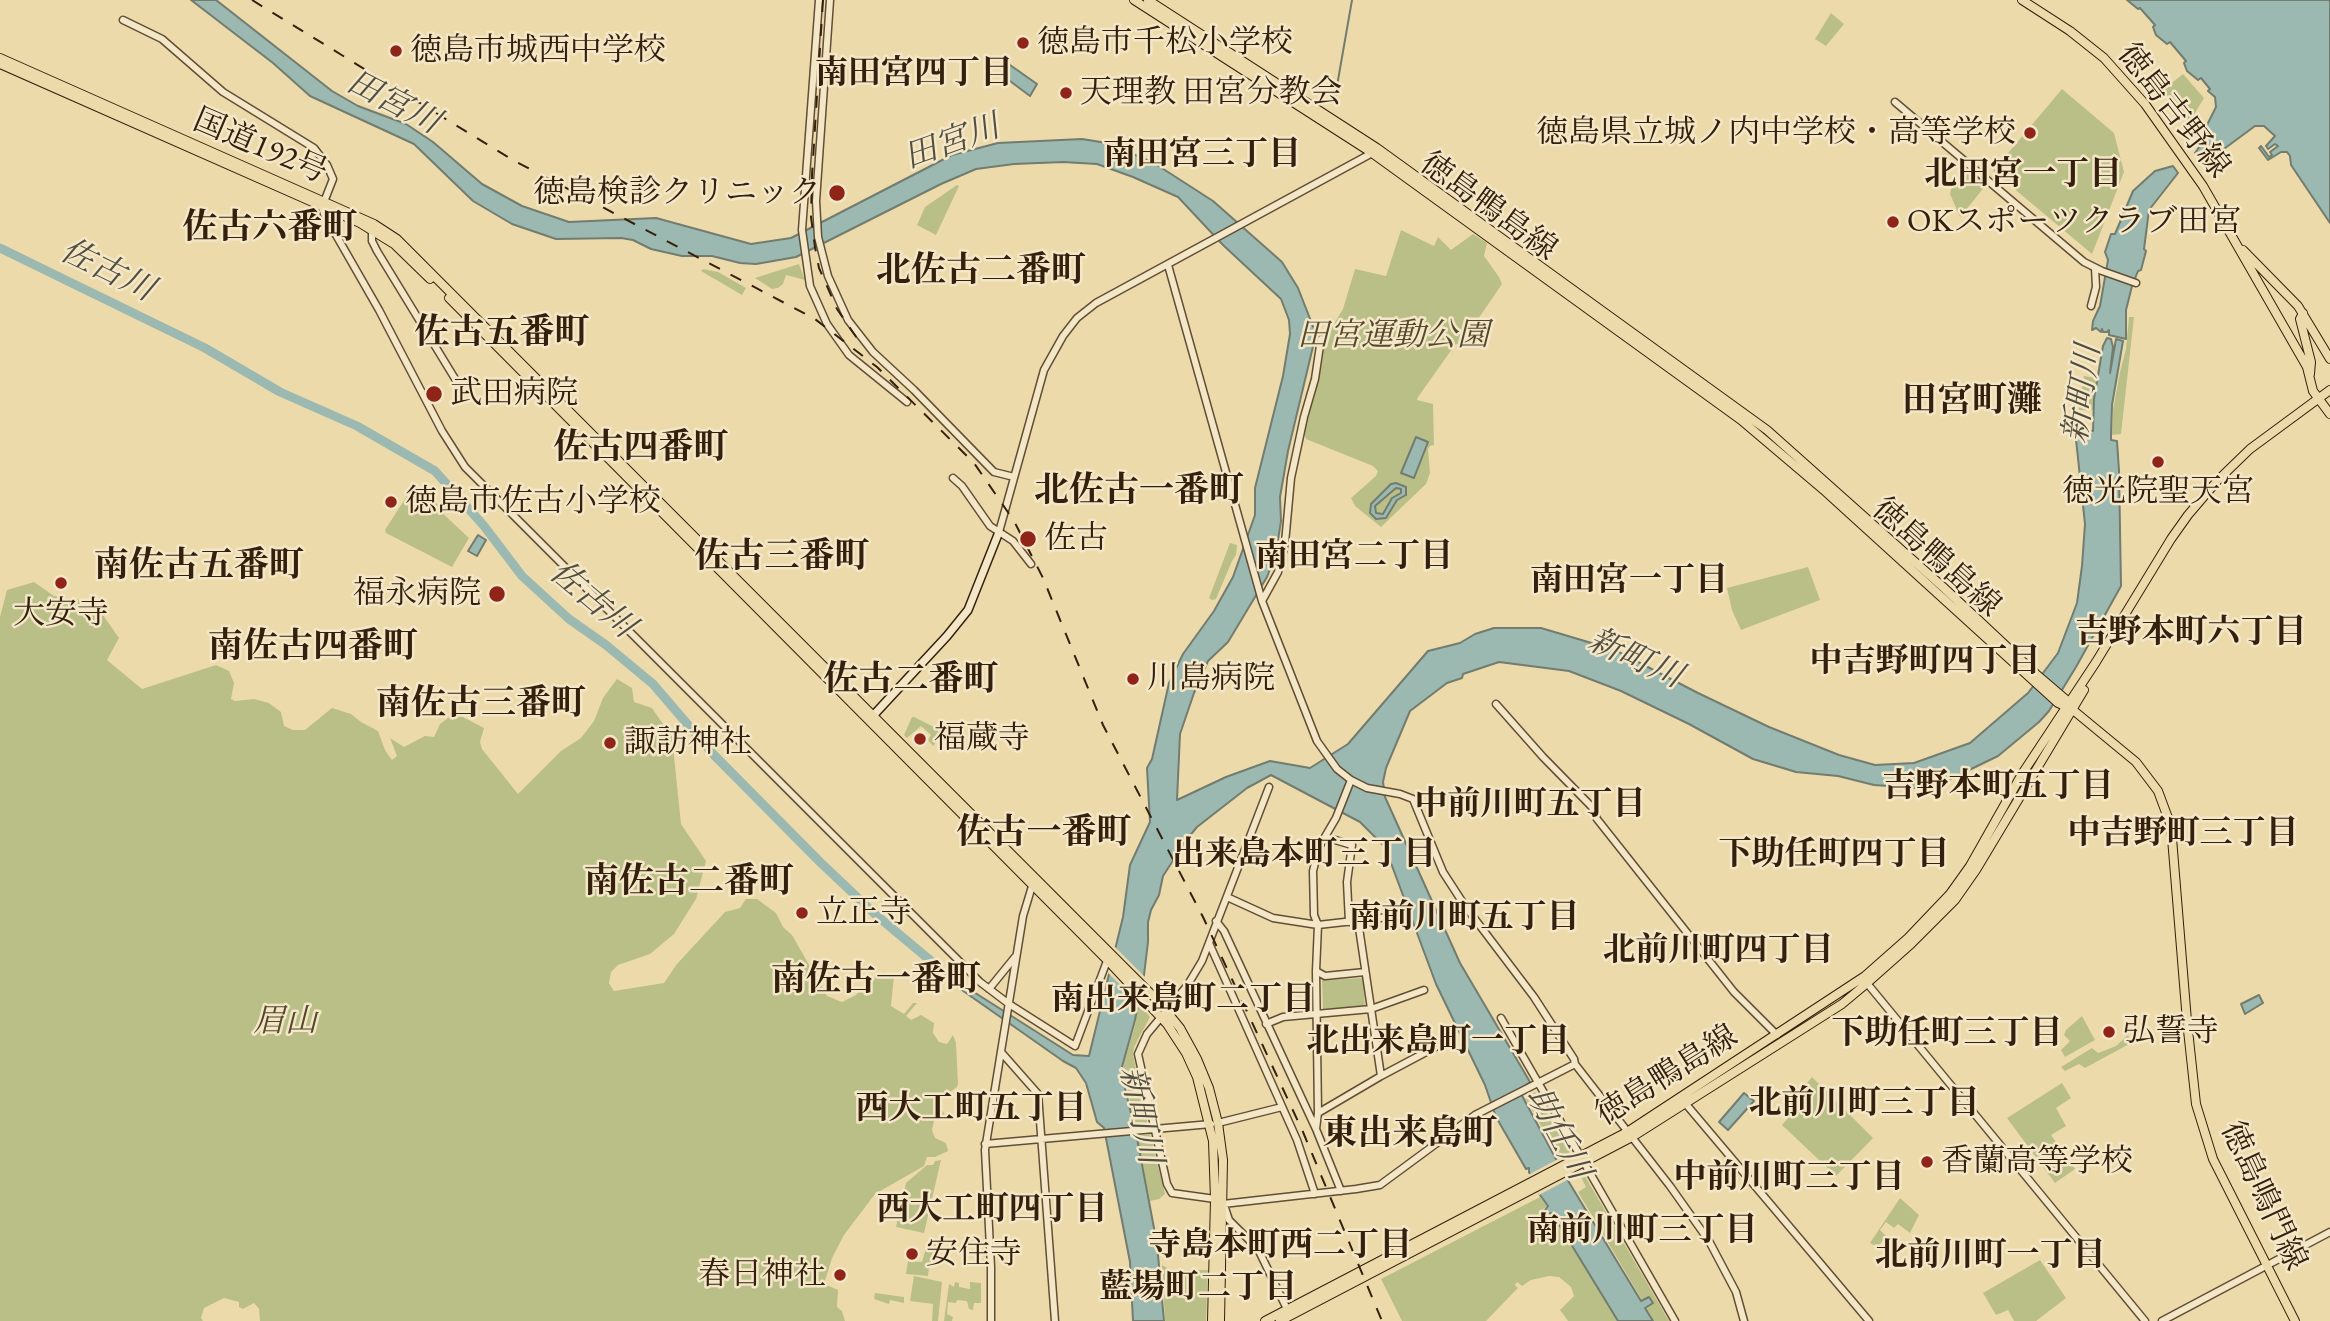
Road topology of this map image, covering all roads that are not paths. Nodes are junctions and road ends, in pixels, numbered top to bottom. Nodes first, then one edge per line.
1 (819, 0) edge
2 (830, 0) edge
3 (1134, 0) edge
4 (1148, 0) edge
5 (2022, 0) edge
6 (123, 20) dead end
7 (0, 58) edge
8 (0, 64) edge
9 (1895, 102) dead end
10 (1375, 151) junction
11 (323, 204) junction
12 (372, 230) junction
13 (2235, 242) junction
14 (1168, 265) junction
15 (2099, 270) junction
16 (2136, 284) dead end
17 (2091, 306) dead end
18 (2303, 313) junction
19 (1321, 339) dead end
20 (2330, 359) edge
21 (2310, 376) junction
22 (457, 382) dead end
23 (2328, 391) edge
24 (2317, 398) junction
25 (907, 402) dead end
26 (2330, 413) edge
27 (1014, 477) junction
28 (953, 478) dead end
29 (999, 532) junction
30 (1031, 564) dead end
31 (1261, 597) junction
32 (1496, 704) dead end
33 (2066, 704) junction
34 (871, 718) junction
35 (1351, 780) junction
36 (1269, 787) dead end
37 (1325, 837) junction
38 (1033, 882) junction
39 (1227, 897) junction
40 (1398, 916) dead end
41 (1216, 921) junction
42 (1358, 921) junction
43 (1349, 922) junction
44 (1318, 925) junction
45 (1209, 943) junction
46 (1017, 956) junction
47 (1110, 959) junction
48 (1316, 971) junction
49 (1365, 972) junction
50 (1866, 980) junction
51 (989, 989) junction
52 (1424, 990) dead end
53 (1009, 1004) junction
54 (1371, 1009) junction
55 (1164, 1014) junction
56 (1318, 1014) junction
57 (1501, 1018) dead end
58 (1266, 1024) junction
59 (1777, 1035) junction
60 (1443, 1043) dead end
61 (1001, 1052) junction
62 (1574, 1064) junction
63 (1381, 1076) junction
64 (1539, 1084) junction
65 (1685, 1103) junction
66 (1283, 1107) junction
67 (1318, 1113) junction
68 (1214, 1124) junction
69 (1155, 1129) junction
70 (1316, 1129) junction
71 (1630, 1135) junction
72 (1042, 1140) junction
73 (985, 1144) junction
74 (1578, 1162) junction
75 (1534, 1185) junction
76 (1341, 1191) junction
77 (1315, 1194) junction
78 (1219, 1201) junction
79 (2330, 1232) edge
80 (2267, 1267) junction
81 (1286, 1309) junction
82 (990, 1321) edge
83 (1055, 1321) edge
84 (1212, 1321) edge
85 (1220, 1321) edge
86 (1265, 1321) edge
87 (1280, 1321) edge
88 (1675, 1321) edge
89 (1744, 1321) edge
90 (1869, 1321) edge
91 (2145, 1321) edge
92 (2162, 1321) edge
93 (2295, 1321) edge

1 - 25 street
2 - 27 street
3 - 10 main road, 徳島鴨島線
4 - 10 main road, 徳島鴨島線
5 - 13 main road, 徳島吉野線
6 - 11 street
7 - 11 main road, 国道192号
8 - 11 main road, 国道192号
9 - 15 street
10 - 14 street
10 - 33 main road, 徳島鴨島線
11 - 12 main road, 国道192号
11 - 34 main road, 国道192号
11 - 51 street
12 - 22 street
12 - 34 main road, 国道192号
13 - 18 main road, 徳島吉野線
13 - 21 main road, 徳島吉野線
14 - 27 street
14 - 31 street
15 - 16 street
15 - 17 street
18 - 20 main road, 徳島吉野線
18 - 21 main road
19 - 31 street
21 - 24 main road, 徳島吉野線
23 - 24 main road
24 - 26 main road, 徳島吉野線
24 - 33 main road
27 - 29 street
28 - 29 street
29 - 30 street
29 - 34 main road
31 - 35 street
32 - 59 street
33 - 50 main road, 徳島鴨島線
33 - 80 main road, 徳島鳴門線
34 - 38 main road, 国道192号
35 - 37 street
35 - 62 street
36 - 39 street
37 - 43 street
37 - 44 street
38 - 46 street
38 - 47 main road, 国道192号
39 - 41 street
39 - 44 street
40 - 42 street
41 - 45 street
41 - 58 street
42 - 43 street
42 - 49 street
43 - 44 street
44 - 48 street
45 - 55 street
45 - 66 street
46 - 51 street
46 - 53 street
47 - 53 street
47 - 55 main road, 国道192号
48 - 49 street
48 - 56 street
49 - 54 street
50 - 59 main road, 徳島鴨島線
50 - 65 main road, 徳島鴨島線
50 - 91 street
51 - 53 street
52 - 54 street
53 - 61 street
54 - 56 street
54 - 63 street
55 - 68 main road, 国道192号
55 - 69 street
56 - 58 street
56 - 67 street
57 - 64 street
58 - 70 street
59 - 71 main road, 徳島鴨島線
60 - 63 street
61 - 72 street
61 - 73 street
62 - 64 street
62 - 71 street
63 - 67 street
64 - 74 street
64 - 76 street
65 - 71 main road, 徳島鴨島線
65 - 90 street
66 - 68 street
66 - 77 street
67 - 70 street
68 - 69 street
68 - 78 main road, 国道192号
69 - 72 street
69 - 78 street
70 - 76 street
71 - 74 main road, 徳島鴨島線
71 - 89 street
72 - 73 street
72 - 83 street
73 - 82 street
74 - 75 main road, 徳島鴨島線
74 - 88 street
75 - 81 main road, 徳島鴨島線
75 - 87 main road, 徳島鴨島線
76 - 77 street
77 - 78 street
78 - 81 street
78 - 84 main road, 国道192号
78 - 85 main road, 国道192号
79 - 80 street
80 - 92 street
80 - 93 main road, 徳島鳴門線
81 - 86 main road, 徳島鴨島線

